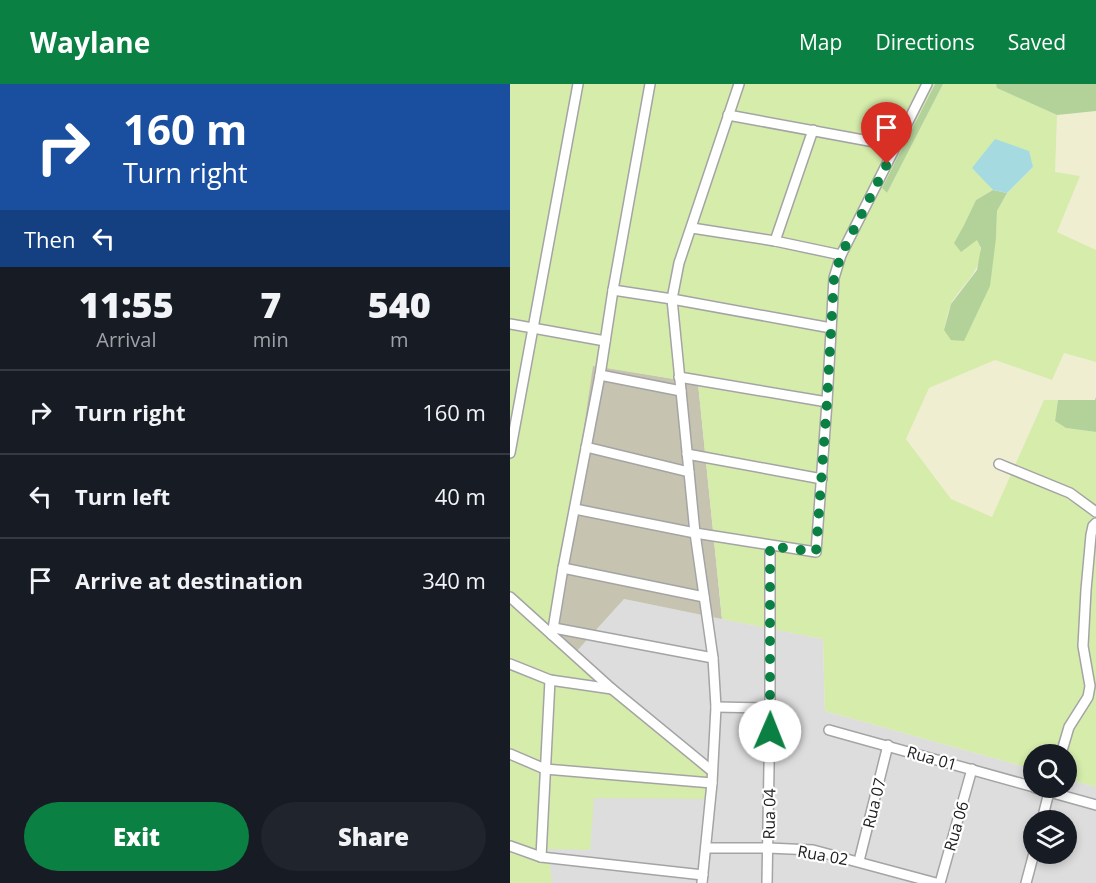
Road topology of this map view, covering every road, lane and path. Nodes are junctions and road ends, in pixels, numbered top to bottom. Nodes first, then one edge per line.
1 (578, 84) edge
2 (650, 84) edge
3 (739, 84) edge
4 (927, 84) edge
5 (728, 115) junction
6 (813, 130) junction
7 (896, 146) junction
8 (692, 228) junction
9 (775, 241) junction
10 (841, 255) junction
11 (613, 290) junction
12 (672, 298) junction
13 (510, 324) edge
14 (532, 328) junction
15 (831, 328) junction
16 (605, 341) junction
17 (600, 375) junction
18 (679, 377) junction
19 (681, 391) junction
20 (827, 402) junction
21 (586, 447) junction
22 (510, 453) edge
23 (687, 453) junction
24 (999, 464) dead end
25 (689, 472) junction
26 (822, 478) junction
27 (575, 509) junction
28 (1096, 512) edge
29 (1096, 523) edge
30 (695, 533) junction
31 (770, 546) junction
32 (563, 568) junction
33 (510, 597) edge
34 (704, 597) junction
35 (553, 631) junction
36 (713, 658) junction
37 (510, 664) edge
38 (550, 680) junction
39 (612, 689) junction
40 (716, 707) junction
41 (770, 708) junction
42 (829, 730) dead end
43 (1063, 744) edge
44 (888, 745) junction
45 (510, 754) edge
46 (545, 769) junction
47 (972, 770) junction
48 (712, 771) junction
49 (712, 783) junction
50 (1023, 784) edge
51 (1075, 798) edge
52 (1096, 805) edge
53 (510, 846) edge
54 (706, 848) junction
55 (768, 848) junction
56 (541, 857) junction
57 (860, 861) junction
58 (1031, 864) edge
59 (702, 879) edge
60 (767, 883) edge
61 (938, 883) edge
62 (1026, 883) edge

1 - 14 street
2 - 11 street
3 - 5 street
4 - 7 street
5 - 6 street
5 - 8 street
6 - 7 street
6 - 9 street
7 - 10 street
8 - 9 street
8 - 12 street
9 - 10 street
10 - 15 street
11 - 12 street
11 - 16 street
12 - 15 street
12 - 18 street
13 - 14 street
14 - 16 street
14 - 22 street
15 - 20 street
16 - 17 street
17 - 19 street
17 - 21 street
18 - 19 street
18 - 20 street
19 - 23 street
20 - 26 street
21 - 25 street
21 - 27 street
23 - 25 street
23 - 26 street
24 - 28 street
25 - 30 street
26 - 31 street
27 - 30 street
27 - 32 street
29 - 43 street
30 - 31 street
30 - 34 street
31 - 41 street, Rua 04
32 - 34 street
32 - 35 street
33 - 35 street
34 - 36 street
35 - 36 street
35 - 39 street
36 - 40 street
37 - 38 street
38 - 39 street
38 - 46 street
39 - 48 street
40 - 41 street
40 - 48 street
41 - 55 street, Rua 04
42 - 44 street, Rua 01
44 - 47 street, Rua 01
44 - 57 street, Rua 07
45 - 46 street
46 - 49 street
46 - 56 street
47 - 50 street, Rua 01
47 - 61 street, Rua 06
48 - 49 street
49 - 54 street
51 - 52 street, Rua 01
53 - 56 street
54 - 55 street, Rua 02
54 - 59 street
55 - 57 street, Rua 02
55 - 60 street, Rua 04
56 - 59 street
57 - 61 street, Rua 02
58 - 62 street

